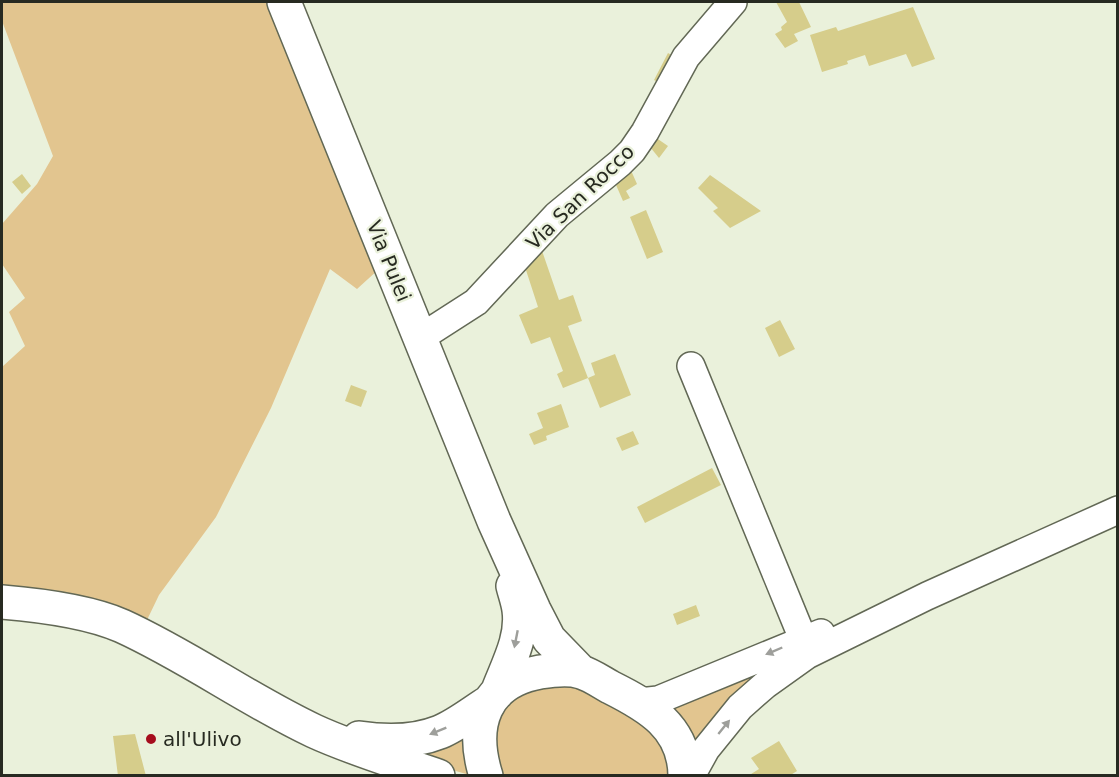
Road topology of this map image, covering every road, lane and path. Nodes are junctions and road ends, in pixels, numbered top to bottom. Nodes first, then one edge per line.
1 (284, 2) edge
2 (733, 2) edge
3 (420, 338) junction
4 (691, 366) dead end
5 (1118, 510) edge
6 (494, 521) junction
7 (927, 596) junction
8 (2, 602) edge
9 (803, 639) junction
10 (580, 672) junction
11 (493, 698) junction
12 (639, 702) junction
13 (314, 731) junction
14 (438, 776) edge
15 (486, 776) edge
16 (685, 776) edge
17 (692, 776) edge

1 - 3 main road, Via Pulei
2 - 3 street, Via San Rocco
3 - 6 main road, Via Pulei
4 - 9 street
5 - 7 street
6 - 10 main road
6 -> 11 main road
7 - 9 street
17 -> 7 street
8 - 13 main road
9 -> 12 street
10 - 11 main road
10 - 12 main road
11 -> 13 main road
11 - 15 main road
12 - 16 main road
13 - 14 main road

